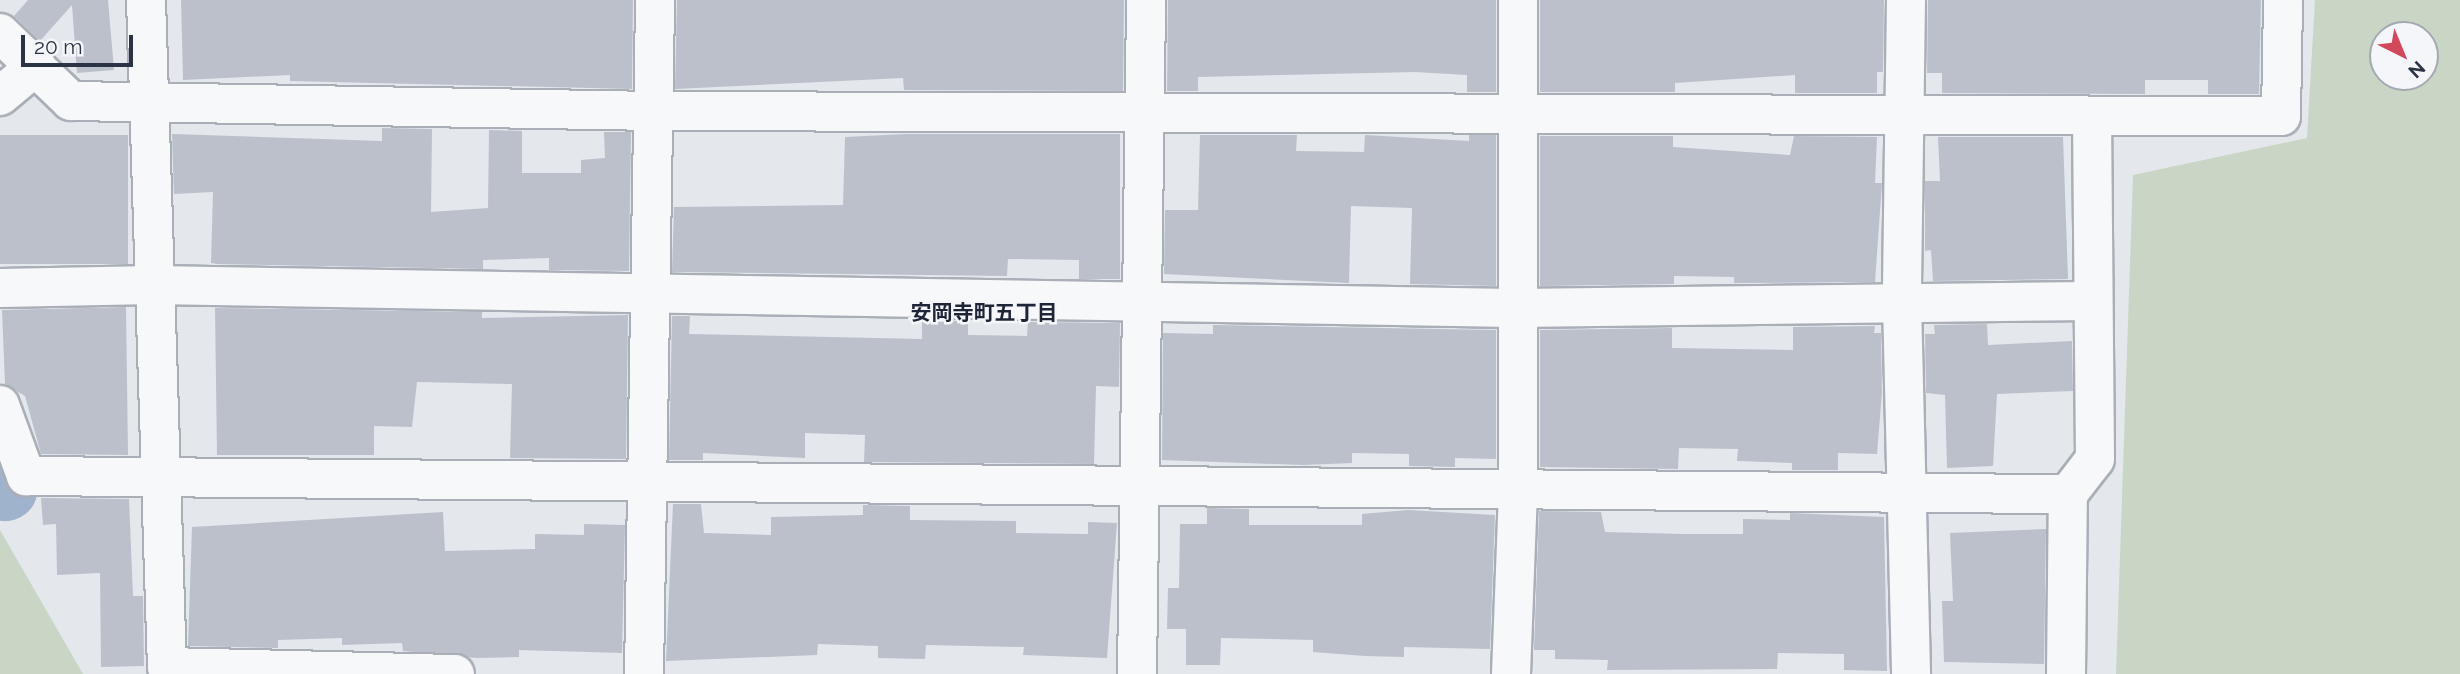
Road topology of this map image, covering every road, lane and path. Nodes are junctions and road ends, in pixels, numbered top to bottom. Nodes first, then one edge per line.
1 (146, 0) edge
2 (655, 0) edge
3 (1146, 0) edge
4 (1518, 0) edge
5 (1906, 0) edge
6 (2283, 0) edge
7 (0, 33) edge
8 (36, 66) junction
9 (0, 96) edge
10 (147, 102) junction
11 (655, 111) junction
12 (1146, 111) junction
13 (1518, 116) junction
14 (1907, 117) junction
15 (2092, 117) junction
16 (154, 285) junction
17 (0, 288) edge
18 (654, 294) junction
19 (1142, 300) junction
20 (2091, 301) junction
21 (1902, 303) junction
22 (1517, 308) junction
23 (0, 405) edge
24 (159, 475) junction
25 (648, 484) junction
26 (1140, 487) junction
27 (1910, 491) junction
28 (1518, 494) junction
29 (2068, 494) junction
30 (455, 674) edge
31 (644, 674) edge
32 (1137, 674) edge
33 (1511, 674) edge
34 (1911, 674) edge
35 (2066, 674) edge

1 - 10 street
2 - 11 street
3 - 12 street
4 - 13 street
5 - 14 street
6 - 15 street
7 - 8 street
8 - 9 street
8 - 10 street
10 - 11 street
10 - 16 street
11 - 12 street
11 - 18 street
12 - 13 street
12 - 19 street
13 - 14 street
13 - 22 street
14 - 15 street
14 - 21 street
15 - 20 street
16 - 17 street
16 - 18 street
16 - 24 street
18 - 19 street
18 - 25 street
19 - 22 street
19 - 26 street
20 - 21 street
20 - 29 street
21 - 22 street
21 - 27 street
22 - 28 street
23 - 24 street
24 - 25 street
24 - 30 street
25 - 26 street
25 - 31 street
26 - 28 street
26 - 32 street
27 - 28 street
27 - 29 street
27 - 34 street
28 - 33 street
29 - 35 street

